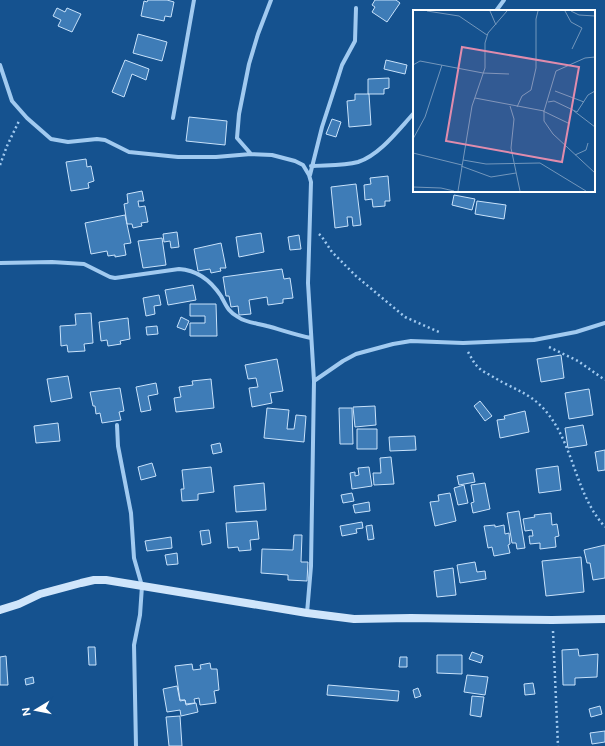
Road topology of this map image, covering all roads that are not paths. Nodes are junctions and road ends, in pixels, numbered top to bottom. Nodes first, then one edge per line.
1 (194, 0) edge
2 (271, 0) edge
3 (504, 0) edge
4 (356, 8) dead end
5 (497, 10) edge
6 (0, 65) edge
7 (413, 114) edge
8 (173, 118) dead end
9 (251, 154) junction
10 (312, 166) junction
11 (310, 175) junction
12 (0, 264) edge
13 (605, 323) edge
14 (311, 338) junction
15 (314, 381) junction
16 (117, 426) dead end
17 (142, 586) junction
18 (0, 610) edge
19 (307, 613) junction
20 (605, 619) edge
21 (136, 746) edge

1 - 8 street
2 - 9 street
3 - 5 street
4 - 10 street
6 - 9 street
7 - 10 street
9 - 11 street
10 - 11 street
11 - 14 street
12 - 14 street
13 - 15 street
14 - 15 street
15 - 19 street
16 - 17 street
17 - 18 street
17 - 19 street
17 - 21 street
19 - 20 street

